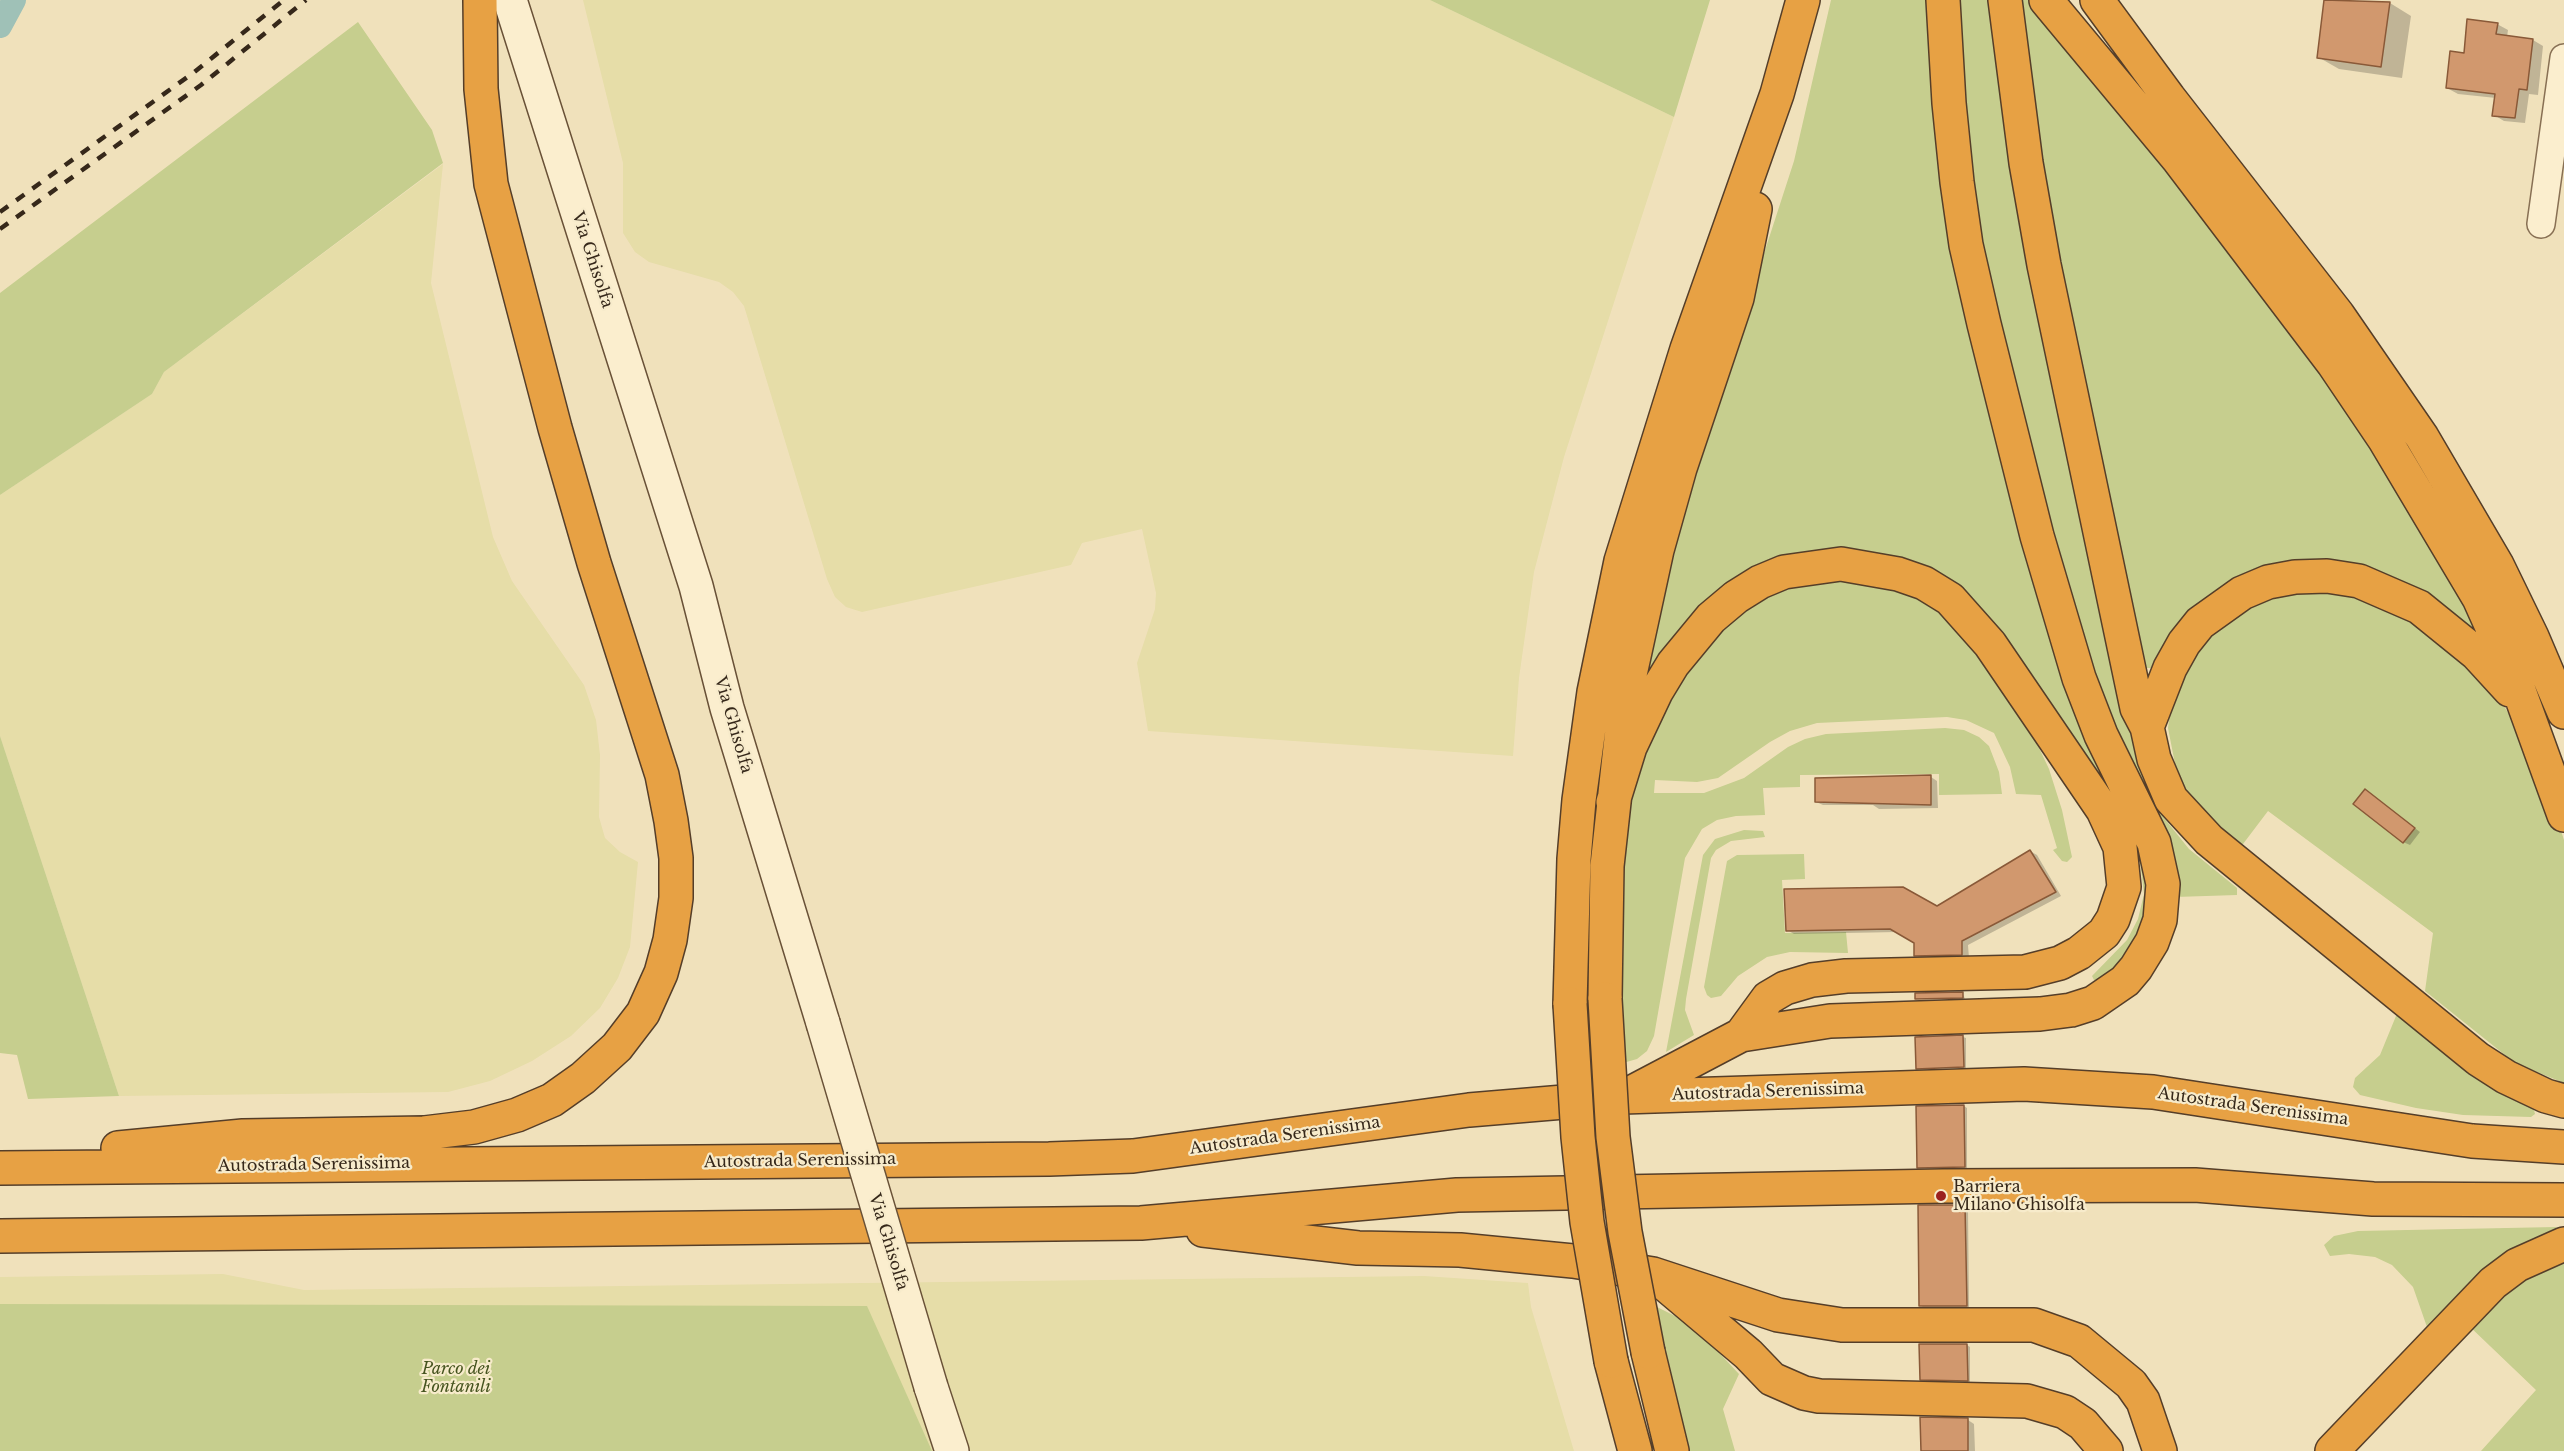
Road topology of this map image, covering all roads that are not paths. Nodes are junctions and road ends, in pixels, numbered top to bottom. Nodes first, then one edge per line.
1 (480, 0) edge
2 (510, 0) edge
3 (1803, 0) edge
4 (1943, 0) edge
5 (2005, 0) edge
6 (2046, 0) edge
7 (2097, 0) edge
8 (2564, 58) edge
9 (1777, 94) junction
10 (2541, 224) dead end
11 (2526, 712) junction
12 (2564, 712) edge
13 (2147, 727) junction
14 (1613, 802) junction
15 (2564, 814) edge
16 (1741, 1035) junction
17 (1623, 1097) junction
18 (2564, 1101) edge
19 (2564, 1147) edge
20 (0, 1160) edge
21 (0, 1168) edge
22 (2564, 1200) edge
23 (1141, 1223) junction
24 (0, 1236) edge
25 (2564, 1244) edge
26 (1653, 1274) junction
27 (2163, 1447) edge
28 (952, 1451) edge
29 (1635, 1451) edge
30 (1672, 1451) edge
31 (2106, 1451) edge
32 (2332, 1451) edge

1 - 20 highway
2 - 28 street, Via Ghisolfa, bridge
3 - 9 highway
4 - 16 highway
5 - 13 highway
6 - 11 highway
7 - 12 highway
8 - 10 street
9 - 14 highway
9 - 29 highway, bridge
11 - 13 highway
11 - 15 highway
13 - 18 highway
14 - 16 highway
14 - 30 highway, bridge
16 - 17 highway
17 - 19 highway, Autostrada Serenissima
17 - 21 highway, Autostrada Serenissima
22 - 23 highway
23 - 24 highway
23 - 26 highway
25 - 32 highway
26 - 27 highway
26 - 31 highway

